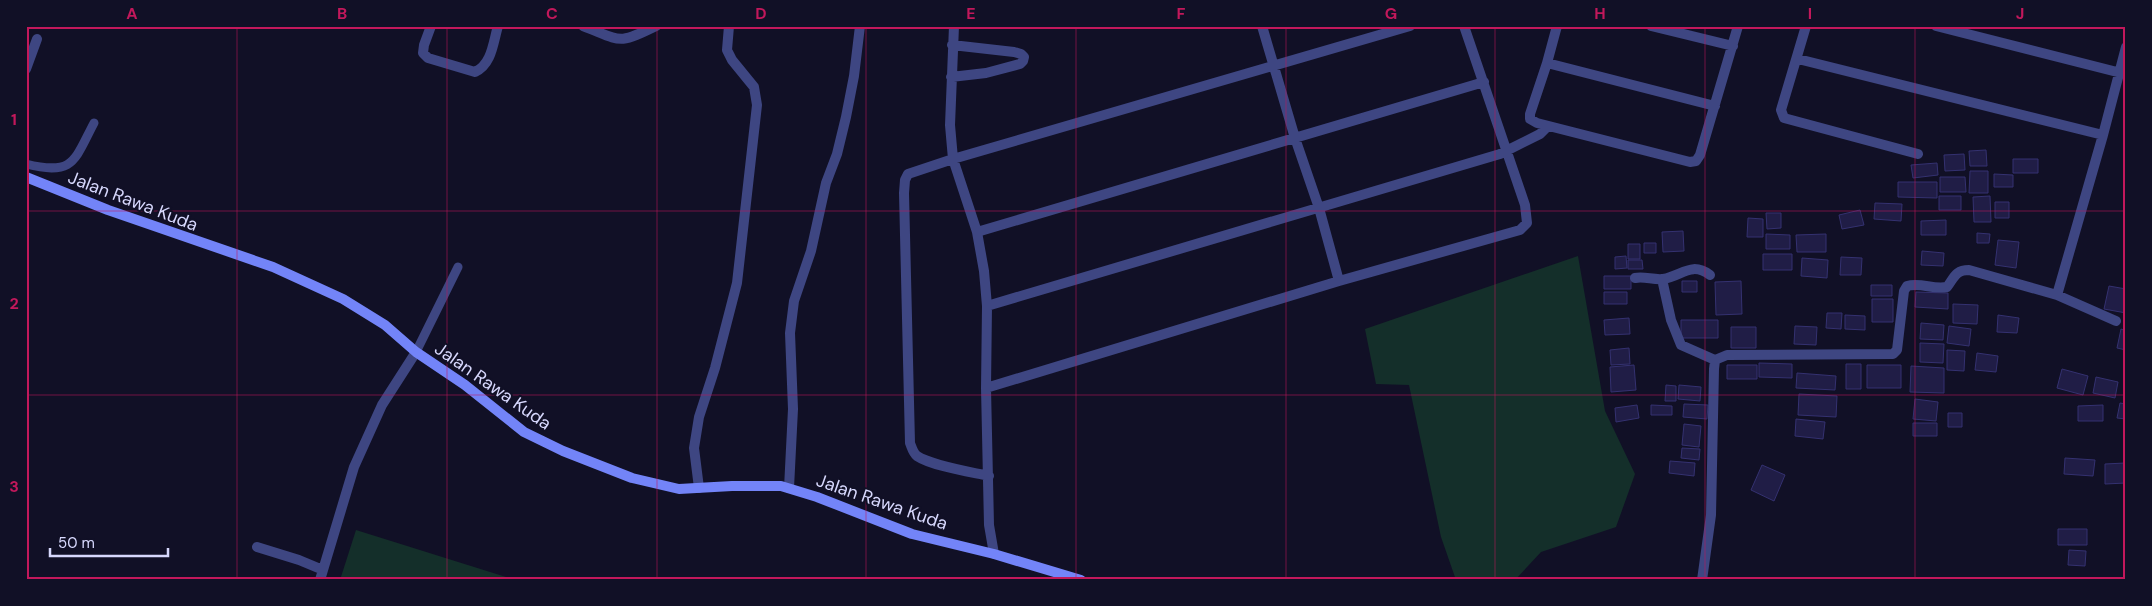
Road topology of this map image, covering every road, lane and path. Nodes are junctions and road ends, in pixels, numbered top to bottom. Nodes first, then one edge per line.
1 (431, 26) edge
2 (498, 26) edge
3 (583, 26) edge
4 (656, 26) edge
5 (729, 26) edge
6 (860, 26) edge
7 (954, 26) edge
8 (1262, 26) edge
9 (1410, 26) edge
10 (1464, 26) edge
11 (1557, 26) edge
12 (1651, 26) edge
13 (1738, 26) edge
14 (1806, 26) edge
15 (1936, 26) edge
16 (37, 39) dead end
17 (952, 45) junction
18 (1733, 46) junction
19 (2126, 47) edge
20 (1798, 59) junction
21 (1547, 63) junction
22 (1274, 66) junction
23 (26, 69) edge
24 (2123, 73) edge
25 (951, 78) junction
26 (1484, 82) junction
27 (1715, 106) junction
28 (94, 123) dead end
29 (1548, 126) junction
30 (2103, 136) junction
31 (1295, 138) junction
32 (1508, 151) junction
33 (1918, 154) dead end
34 (952, 159) junction
35 (26, 164) edge
36 (26, 177) edge
37 (1319, 208) junction
38 (977, 232) junction
39 (458, 267) dead end
40 (1710, 275) dead end
41 (1635, 278) dead end
42 (1662, 279) junction
43 (1339, 281) junction
44 (2057, 295) junction
45 (987, 306) junction
46 (2116, 321) dead end
47 (416, 352) junction
48 (1715, 360) junction
49 (986, 388) junction
50 (989, 476) junction
51 (699, 488) junction
52 (789, 488) junction
53 (257, 548) dead end
54 (994, 554) junction
55 (322, 575) edge
56 (1081, 580) edge
57 (1702, 580) edge

1 - 2 street
3 - 4 street
5 - 51 street
6 - 52 street
7 - 17 street
8 - 22 street
9 - 22 street
10 - 26 street
11 - 21 street
12 - 18 street
13 - 18 street
14 - 20 street
15 - 24 street
16 - 23 street
17 - 25 street
17 - 25 street
18 - 27 street
19 - 24 street
20 - 30 street
20 - 33 street
21 - 27 street
21 - 29 street
22 - 31 street
22 - 34 street
24 - 30 street
25 - 34 street
26 - 31 street
26 - 32 street
27 - 29 street
28 - 35 lane
29 - 32 street
30 - 44 street
31 - 37 street
31 - 38 street
32 - 37 street
32 - 43 street
34 - 38 street
34 - 50 street
36 - 47 street, Jalan Rawa Kuda
37 - 43 street
37 - 45 street
38 - 45 street
39 - 47 lane
40 - 42 street
41 - 42 street
42 - 48 street
43 - 49 street
44 - 46 street
44 - 48 street
45 - 49 street
47 - 51 street, Jalan Rawa Kuda
47 - 55 street
48 - 57 street
49 - 50 street
50 - 54 street
51 - 52 street, Jalan Rawa Kuda
52 - 54 street, Jalan Rawa Kuda
53 - 55 street
54 - 56 street, Jalan Rawa Kuda

